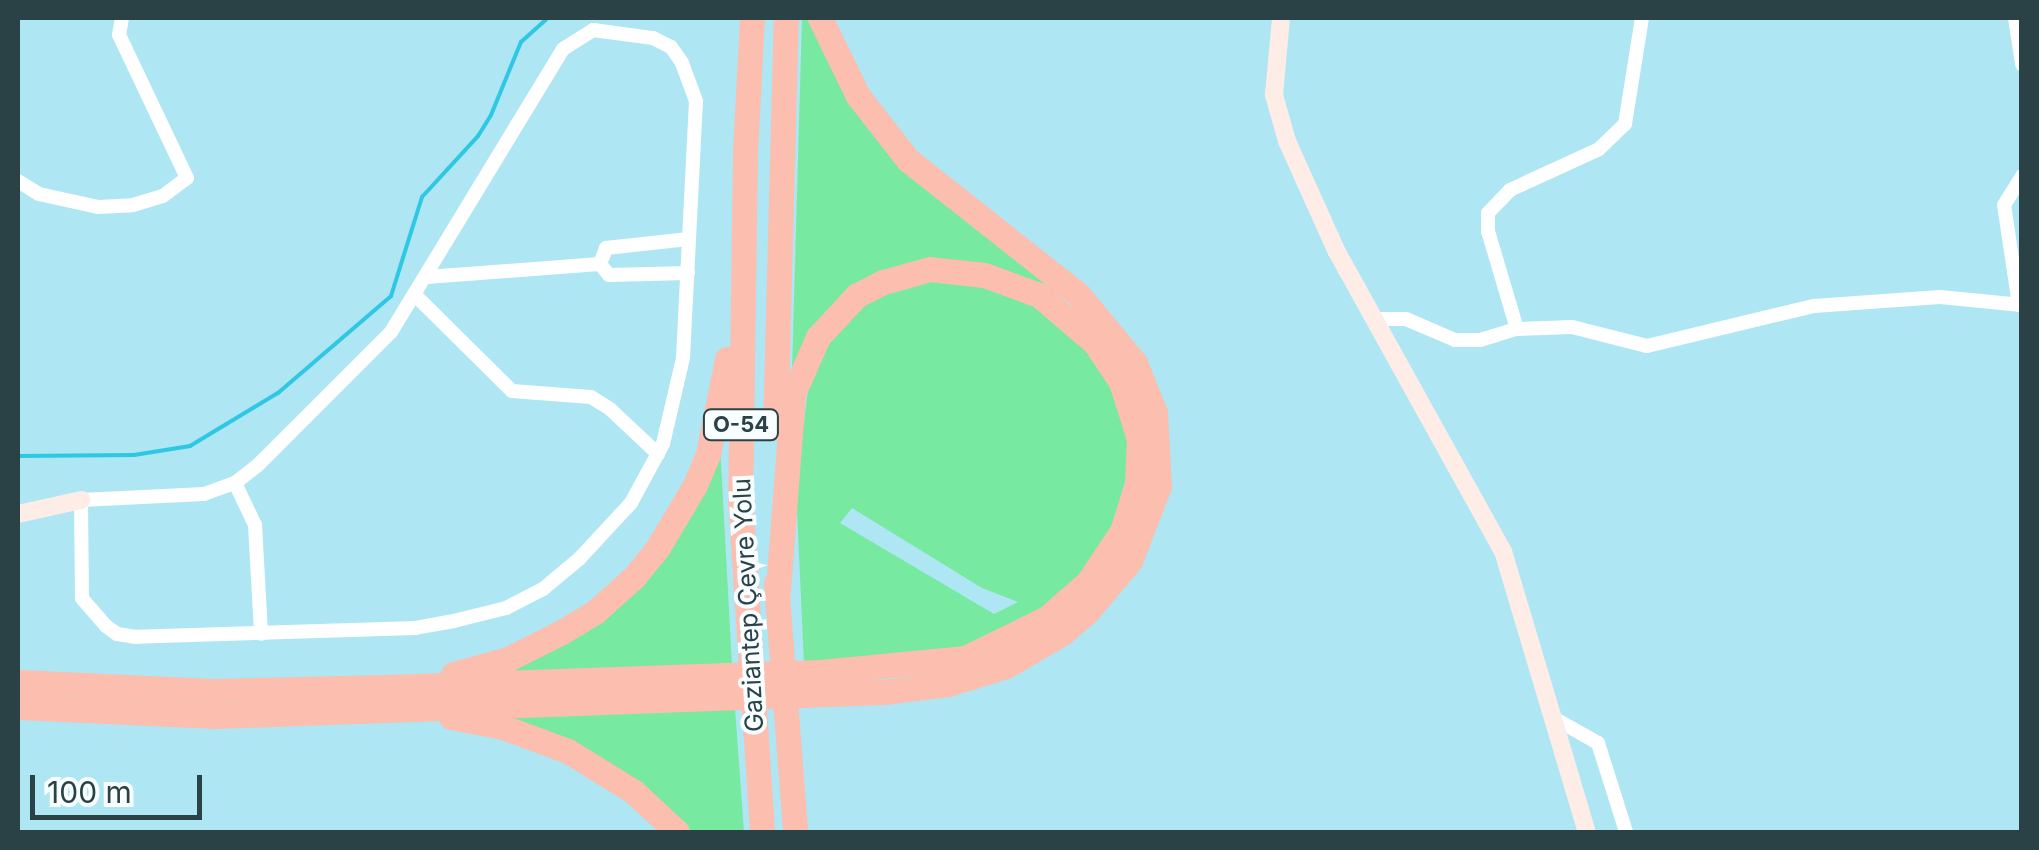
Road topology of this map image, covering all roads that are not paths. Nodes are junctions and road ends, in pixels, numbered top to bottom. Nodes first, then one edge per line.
1 (122, 18) edge
2 (752, 18) edge
3 (786, 18) edge
4 (820, 18) edge
5 (1281, 18) edge
6 (1642, 18) edge
7 (2015, 18) edge
8 (2022, 64) edge
9 (2022, 176) edge
10 (18, 181) edge
11 (690, 239) junction
12 (742, 250) junction
13 (600, 264) junction
14 (688, 272) junction
15 (427, 276) junction
16 (416, 296) junction
17 (2020, 305) edge
18 (1375, 319) junction
19 (1518, 329) junction
20 (658, 454) junction
21 (236, 483) junction
22 (81, 500) junction
23 (18, 514) edge
24 (777, 600) junction
25 (261, 634) junction
26 (18, 682) edge
27 (821, 684) junction
28 (316, 701) junction
29 (18, 707) edge
30 (1552, 717) junction
31 (677, 832) edge
32 (762, 832) edge
33 (794, 832) edge
34 (1587, 832) edge
35 (1626, 832) edge

1 - 10 street
2 - 12 highway, Gaziantep Çevre Yolu / O-54
3 - 24 highway, Gaziantep Çevre Yolu / O-54
4 - 27 highway
5 - 18 street
6 - 19 street
7 - 8 street
9 - 17 street
11 - 13 street
11 - 14 street
11 - 15 street
12 - 28 highway
12 - 32 highway, Gaziantep Çevre Yolu / O-54
13 - 14 street
13 - 15 street
14 - 20 street
15 - 16 street
16 - 20 street
16 - 21 street
17 - 19 street
18 - 19 street
18 - 30 street
20 - 25 street
21 - 22 street
21 - 25 street
22 - 23 street
22 - 25 street
24 - 27 highway
24 - 33 highway, Gaziantep Çevre Yolu / O-54
26 - 28 highway
27 - 28 highway
28 - 29 highway
28 - 31 highway
30 - 34 street
30 - 35 street

